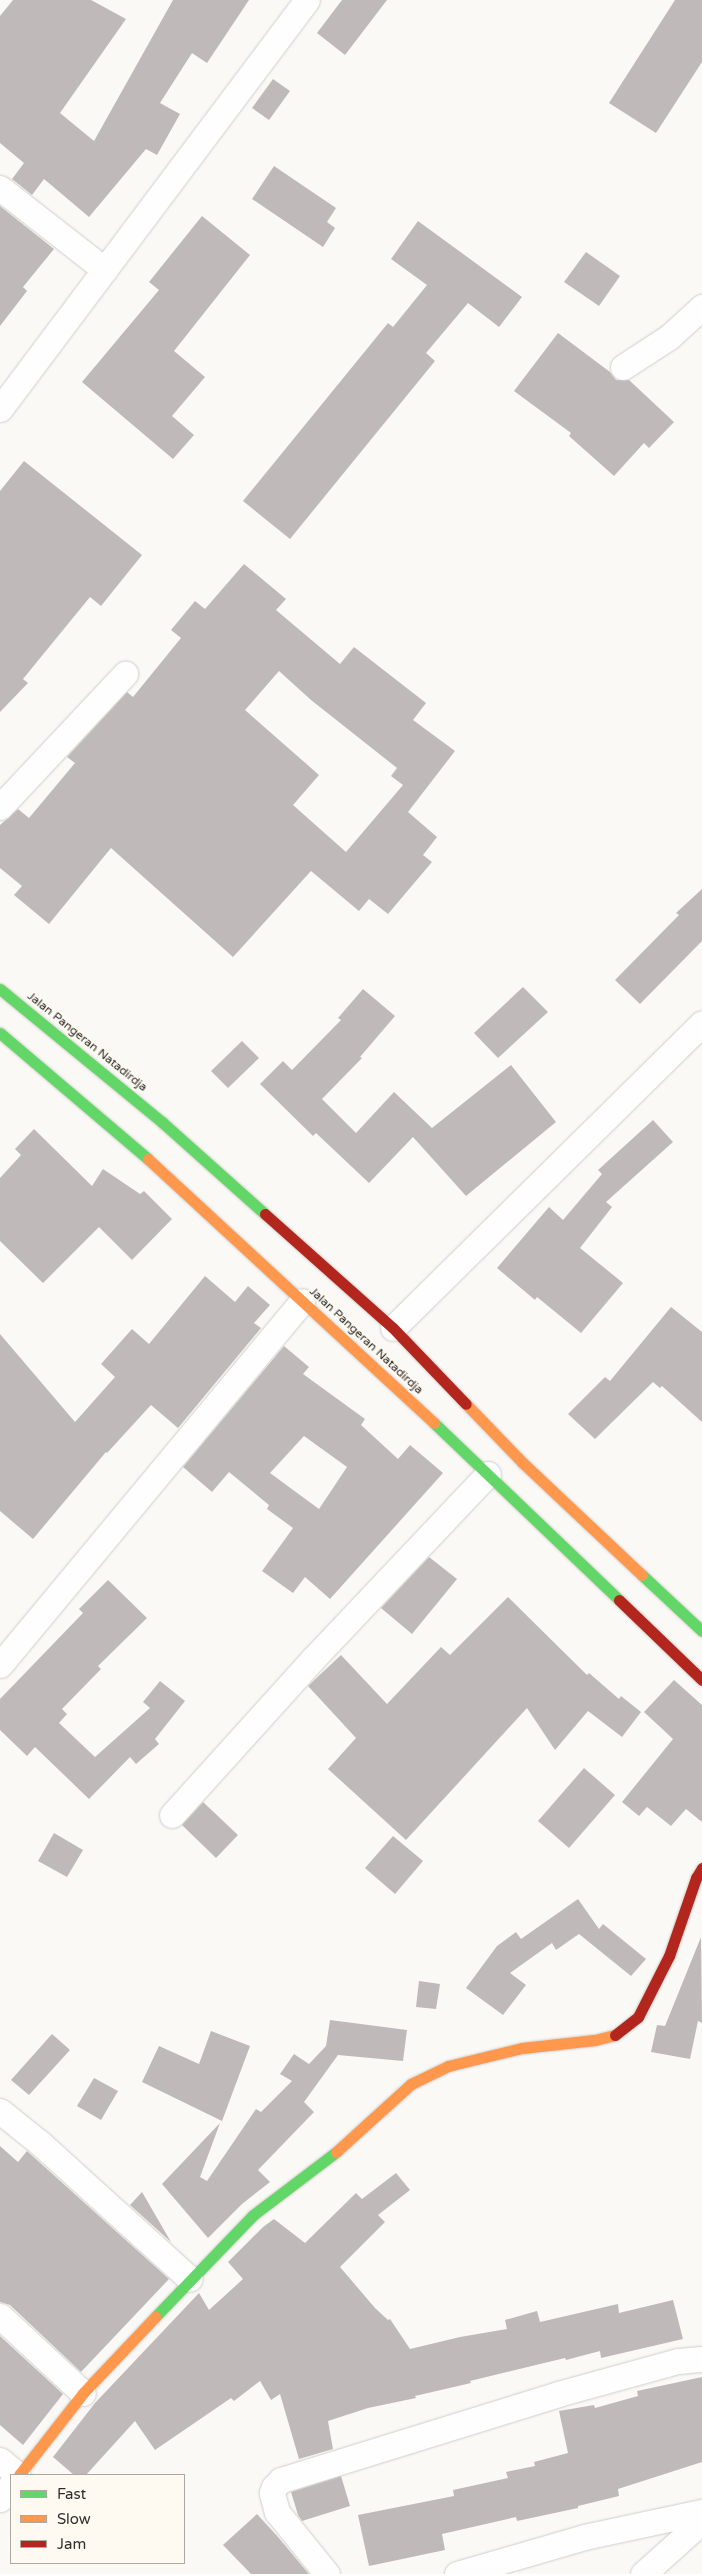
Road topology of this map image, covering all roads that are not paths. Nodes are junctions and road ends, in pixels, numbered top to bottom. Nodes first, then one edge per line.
1 (307, 0) edge
2 (0, 188) edge
3 (105, 270) junction
4 (702, 307) edge
5 (623, 367) dead end
6 (4, 397) edge
7 (125, 674) dead end
8 (0, 807) edge
9 (0, 989) edge
10 (702, 1023) edge
11 (0, 1033) edge
12 (329, 1270) junction
13 (318, 1282) dead end
14 (305, 1298) junction
15 (392, 1328) junction
16 (488, 1474) junction
17 (702, 1631) edge
18 (0, 1665) edge
19 (702, 1680) edge
20 (172, 1815) dead end
21 (702, 1868) edge
22 (0, 2111) edge
23 (190, 2279) junction
24 (0, 2316) edge
25 (702, 2359) edge
26 (83, 2393) junction
27 (0, 2460) edge
28 (17, 2474) edge
29 (19, 2474) edge
30 (10, 2486) edge
31 (0, 2499) edge
32 (702, 2512) edge
33 (702, 2521) edge
34 (327, 2574) edge
35 (457, 2574) edge
36 (643, 2574) edge

1 - 3 street
2 - 3 street
3 - 6 street
4 - 5 street
7 - 8 street
9 - 12 main road, Jalan Pangeran Natadirdja
10 - 15 street
11 - 14 main road, Jalan Pangeran Natadirdja
12 - 13 main road
12 - 15 main road, Jalan Pangeran Natadirdja
14 - 16 main road, Jalan Pangeran Natadirdja
14 - 18 street
15 - 17 main road, Jalan Pangeran Natadirdja
16 - 19 main road, Jalan Pangeran Natadirdja
16 - 20 street
21 - 23 main road
22 - 23 street
23 - 26 main road
24 - 26 street
25 - 34 street
26 - 29 main road
27 - 28 street
30 - 31 street
32 - 35 street
33 - 36 street

